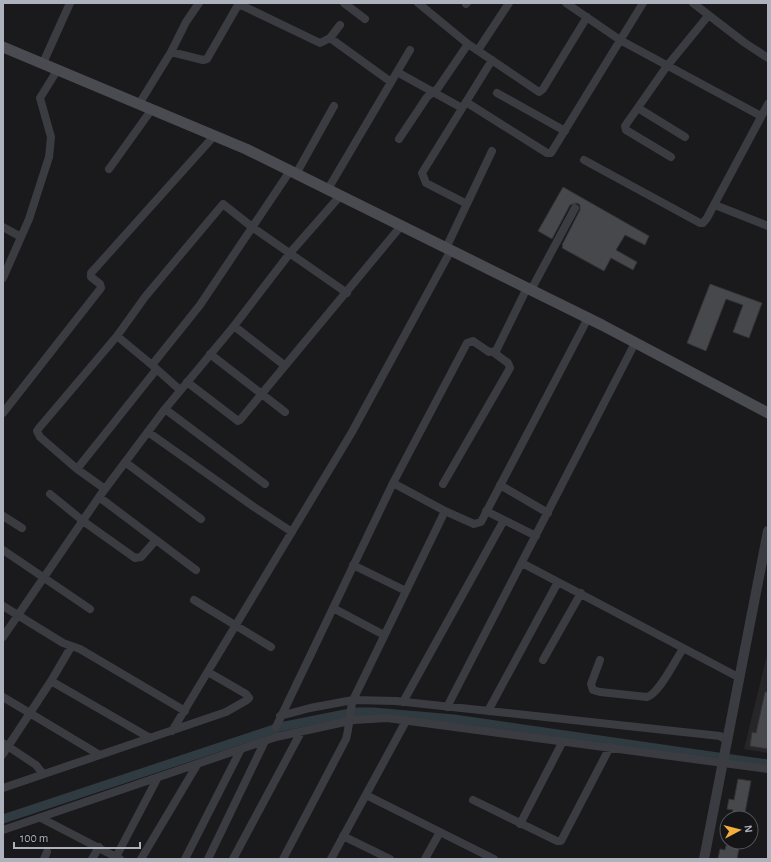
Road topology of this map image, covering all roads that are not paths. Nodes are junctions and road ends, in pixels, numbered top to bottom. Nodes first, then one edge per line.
1 (70, 3) edge
2 (199, 3) edge
3 (344, 3) edge
4 (418, 3) edge
5 (509, 3) edge
6 (566, 3) edge
7 (643, 3) edge
8 (693, 3) edge
9 (708, 16) junction
10 (587, 17) junction
11 (365, 19) dead end
12 (340, 25) dead end
13 (330, 38) junction
14 (620, 40) junction
15 (468, 44) junction
16 (3, 47) edge
17 (410, 50) dead end
18 (478, 50) junction
19 (171, 52) junction
20 (768, 58) edge
21 (492, 60) junction
22 (43, 63) junction
23 (667, 66) junction
24 (58, 69) junction
25 (397, 72) junction
26 (391, 82) junction
27 (432, 92) junction
28 (497, 93) dead end
29 (139, 104) junction
30 (768, 104) edge
31 (464, 105) junction
32 (334, 106) dead end
33 (638, 108) junction
34 (152, 110) junction
35 (761, 116) junction
36 (565, 131) junction
37 (214, 136) junction
38 (685, 137) dead end
39 (399, 139) dead end
40 (492, 151) dead end
41 (671, 157) dead end
42 (584, 160) dead end
43 (109, 169) dead end
44 (293, 172) junction
45 (328, 189) junction
46 (340, 196) junction
47 (467, 204) junction
48 (715, 205) junction
49 (575, 208) dead end
50 (401, 226) junction
51 (768, 226) edge
52 (3, 227) edge
53 (252, 227) junction
54 (21, 237) junction
55 (448, 249) junction
56 (290, 253) junction
57 (3, 278) edge
58 (529, 289) junction
59 (347, 293) junction
60 (588, 318) junction
61 (234, 326) junction
62 (117, 336) junction
63 (635, 343) junction
64 (493, 352) junction
65 (210, 354) junction
66 (284, 365) junction
67 (154, 368) junction
68 (187, 382) junction
69 (180, 390) junction
70 (261, 394) junction
71 (165, 409) junction
72 (285, 412) dead end
73 (3, 413) edge
74 (768, 413) edge
75 (148, 432) junction
76 (125, 462) junction
77 (77, 469) junction
78 (393, 483) junction
79 (265, 484) dead end
80 (443, 484) dead end
81 (500, 485) junction
82 (105, 488) junction
83 (50, 494) dead end
84 (99, 497) junction
85 (445, 511) junction
86 (486, 511) junction
87 (548, 513) junction
88 (3, 516) edge
89 (202, 519) dead end
90 (504, 520) junction
91 (82, 521) junction
92 (22, 528) dead end
93 (768, 530) edge
94 (292, 532) junction
95 (536, 536) junction
96 (156, 540) junction
97 (3, 550) edge
98 (522, 563) junction
99 (353, 565) junction
100 (196, 570) dead end
101 (42, 578) junction
102 (558, 582) junction
103 (406, 591) junction
104 (580, 593) junction
105 (194, 600) dead end
106 (3, 606) edge
107 (333, 608) junction
108 (90, 609) dead end
109 (17, 615) junction
110 (234, 625) junction
111 (384, 635) junction
112 (3, 637) edge
113 (71, 647) junction
114 (271, 647) dead end
115 (682, 649) junction
116 (543, 660) dead end
117 (600, 660) dead end
118 (208, 672) junction
119 (740, 678) junction
120 (51, 681) junction
121 (3, 697) edge
122 (353, 700) junction
123 (403, 702) junction
124 (447, 707) junction
125 (185, 711) junction
126 (488, 711) junction
127 (30, 714) junction
128 (280, 716) junction
129 (350, 721) junction
130 (406, 721) junction
131 (172, 731) junction
132 (301, 732) junction
133 (276, 733) junction
134 (150, 738) junction
135 (265, 741) junction
136 (563, 741) junction
137 (728, 741) junction
138 (6, 744) edge
139 (610, 747) junction
140 (240, 751) junction
141 (3, 754) edge
142 (98, 754) junction
143 (723, 761) junction
144 (197, 765) junction
145 (768, 769) edge
146 (43, 774) junction
147 (157, 779) junction
148 (3, 788) edge
149 (366, 795) junction
150 (472, 800) dead end
151 (41, 818) junction
152 (520, 824) junction
153 (3, 830) edge
154 (440, 832) junction
155 (343, 836) junction
156 (99, 847) junction
157 (380, 857) edge
158 (118, 858) edge
159 (92, 859) edge
160 (141, 859) edge
161 (185, 859) edge
162 (208, 859) edge
163 (233, 859) edge
164 (283, 859) edge
165 (331, 859) edge
166 (390, 859) edge
167 (425, 859) edge
168 (494, 859) edge
169 (704, 859) edge

1 - 22 street
2 - 19 street
3 - 11 street
4 - 15 street
5 - 18 street
6 - 10 street
7 - 14 street
8 - 9 street
9 - 20 street
9 - 23 street
10 - 14 street
10 - 21 street
12 - 13 street
13 - 19 street
13 - 26 street
14 - 23 street
14 - 36 street
15 - 18 street
15 - 27 street
16 - 22 main road
17 - 25 street
18 - 21 street
19 - 29 street
21 - 31 street
22 - 24 main road
23 - 33 street
23 - 35 street
24 - 29 main road
24 - 54 street
25 - 26 street
25 - 27 street
26 - 45 street
27 - 31 street
27 - 39 street
28 - 36 street
29 - 34 main road
30 - 35 street
31 - 36 street
31 - 47 street
32 - 44 street
33 - 38 street
33 - 41 street
34 - 37 main road
34 - 43 street
35 - 48 street
37 - 44 main road
37 - 73 street
40 - 47 street
42 - 48 street
44 - 45 main road
44 - 53 street
45 - 46 main road
46 - 50 main road
46 - 56 street
47 - 55 street
48 - 51 street
49 - 58 street
50 - 55 main road
50 - 59 street
52 - 54 street
53 - 56 street
53 - 62 street
53 - 67 street
54 - 57 street
55 - 58 main road
55 - 94 street
56 - 59 street
56 - 61 street
58 - 60 main road
58 - 64 street
59 - 66 street
60 - 63 main road
60 - 81 street
61 - 65 street
61 - 66 street
62 - 67 street
62 - 77 street
63 - 74 main road
63 - 87 street
64 - 78 street
64 - 80 street
65 - 68 street
65 - 70 street
66 - 70 street
67 - 69 street
67 - 77 street
68 - 69 street
68 - 70 street
69 - 71 street
70 - 72 street
71 - 75 street
71 - 79 street
75 - 76 street
75 - 94 street
76 - 82 street
76 - 89 street
77 - 82 street
78 - 85 street
78 - 99 street
81 - 86 street
81 - 87 street
82 - 84 street
83 - 91 street
84 - 91 street
84 - 96 street
85 - 86 street
85 - 103 street
86 - 90 street
87 - 95 street
88 - 92 street
90 - 95 street
90 - 123 street
91 - 96 street
91 - 101 street
93 - 119 street
94 - 110 street
95 - 98 street
96 - 100 street
97 - 101 street
98 - 102 street
98 - 124 street
99 - 103 street
99 - 107 street
101 - 108 street
101 - 109 street
102 - 104 street
102 - 126 street
103 - 111 street
104 - 115 street
104 - 116 street
105 - 110 street
106 - 109 street
107 - 111 street
107 - 128 street
109 - 112 street
109 - 113 street
110 - 114 street
110 - 118 street
111 - 122 street
113 - 120 street
113 - 125 street
115 - 117 street
115 - 119 street
118 - 125 street
118 - 131 street
119 - 137 street
120 - 127 street
120 - 134 street
121 - 127 street
122 - 123 street
122 - 128 street
122 - 129 street
123 - 124 street
124 - 126 street
125 - 131 street
126 - 137 street
127 - 138 street
127 - 142 street
128 - 133 street
129 - 130 street
129 - 132 street
129 - 164 street
130 - 136 street
130 - 149 street
131 - 134 street
132 - 133 street
132 - 163 street
133 - 135 street
134 - 142 street
135 - 140 street
135 - 162 street
136 - 139 street
136 - 152 street
137 - 143 street
138 - 141 street
138 - 146 street
139 - 143 street
139 - 152 street
140 - 144 street
140 - 161 street
142 - 146 street
143 - 145 street
143 - 169 street
144 - 147 street
144 - 160 street
146 - 148 street
147 - 151 street
147 - 158 street
149 - 154 street
149 - 155 street
150 - 152 street
151 - 153 street
151 - 156 street
154 - 167 street
154 - 168 street
155 - 157 street
155 - 165 street
156 - 158 street
156 - 159 street
157 - 166 street

